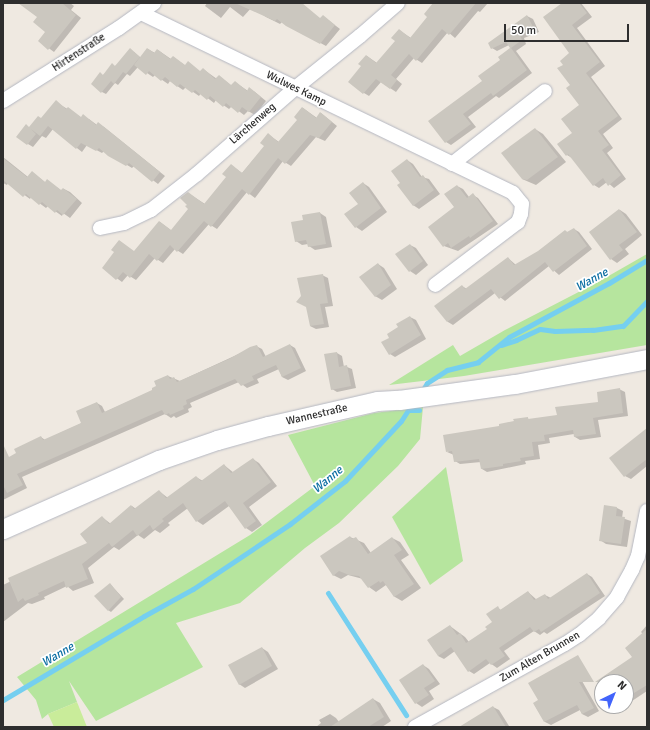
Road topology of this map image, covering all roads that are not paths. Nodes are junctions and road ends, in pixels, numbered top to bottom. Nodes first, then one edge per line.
1 (154, 3) edge
2 (398, 3) edge
3 (141, 14) junction
4 (294, 89) junction
5 (545, 91) dead end
6 (3, 100) edge
7 (452, 164) junction
8 (100, 228) dead end
9 (435, 285) dead end
10 (647, 359) edge
11 (647, 511) edge
12 (3, 529) edge
13 (415, 727) edge

1 - 3 street, Hirtenstraße
2 - 4 street, Lärchenweg
3 - 4 street, Wulwes Kamp
3 - 6 street, Hirtenstraße
4 - 7 street, Wulwes Kamp
4 - 8 street, Lärchenweg
5 - 7 street
7 - 9 street, Wulwes Kamp
10 - 12 street, Wannestraße
11 - 13 street, Zum Alten Brunnen

